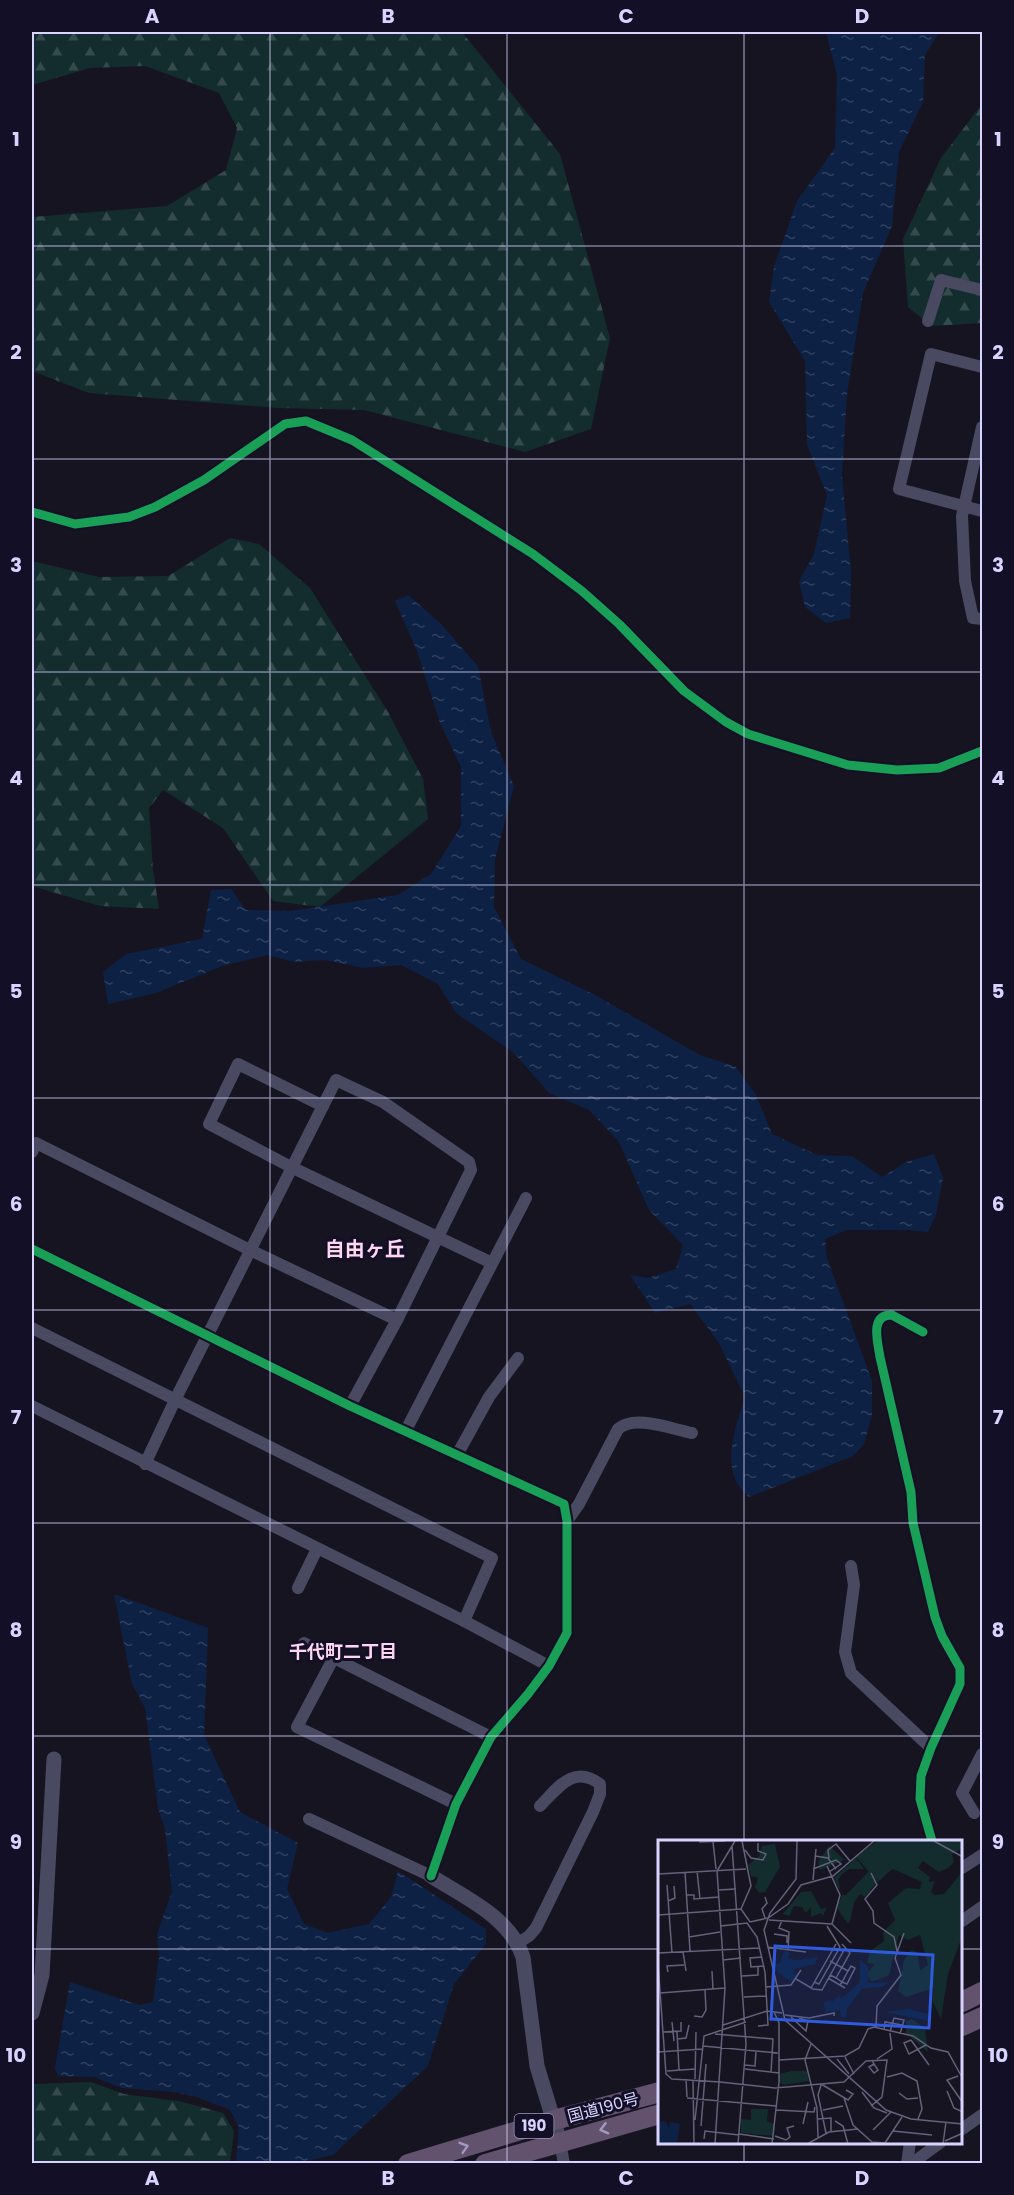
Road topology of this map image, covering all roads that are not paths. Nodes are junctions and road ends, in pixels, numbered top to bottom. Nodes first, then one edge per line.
1 (982, 290) edge
2 (928, 321) dead end
3 (982, 367) edge
4 (982, 427) edge
5 (964, 506) junction
6 (982, 511) edge
7 (32, 512) edge
8 (982, 619) edge
9 (982, 751) edge
10 (323, 1106) junction
11 (32, 1152) edge
12 (291, 1167) junction
13 (526, 1198) dead end
14 (437, 1236) junction
15 (32, 1249) edge
16 (250, 1250) junction
17 (492, 1263) junction
18 (396, 1320) junction
19 (32, 1328) edge
20 (923, 1332) dead end
21 (208, 1335) junction
22 (518, 1358) dead end
23 (176, 1398) junction
24 (32, 1406) edge
25 (350, 1406) junction
26 (405, 1432) junction
27 (692, 1433) dead end
28 (457, 1455) junction
29 (145, 1464) junction
30 (567, 1521) junction
31 (316, 1549) junction
32 (851, 1566) dead end
33 (298, 1588) dead end
34 (464, 1621) junction
35 (304, 1643) dead end
36 (333, 1659) junction
37 (549, 1666) junction
38 (491, 1737) junction
39 (931, 1748) junction
40 (982, 1756) edge
41 (54, 1759) dead end
42 (456, 1804) junction
43 (540, 1806) dead end
44 (974, 1814) dead end
45 (309, 1819) dead end
46 (932, 1840) edge
47 (982, 1855) edge
48 (963, 1867) edge
49 (431, 1876) junction
50 (982, 1907) edge
51 (963, 1920) edge
52 (518, 1943) junction
53 (982, 1992) edge
54 (963, 2002) edge
55 (32, 2008) edge
56 (982, 2017) edge
57 (963, 2026) edge
58 (658, 2093) edge
59 (658, 2115) edge
60 (982, 2115) edge
61 (554, 2120) junction
62 (963, 2127) edge
63 (560, 2142) junction
64 (910, 2144) edge
65 (938, 2144) edge
66 (408, 2163) edge
67 (485, 2163) edge
68 (564, 2163) edge
69 (909, 2163) edge

1 - 2 street
3 - 5 street
4 - 5 street
5 - 6 street
5 - 8 street
7 - 9 street
10 - 12 street
10 - 12 street
10 - 14 street
11 - 16 street
12 - 14 street
12 - 16 street
13 - 17 street
14 - 17 street
14 - 18 street
15 - 21 street
16 - 18 street
16 - 21 street
17 - 26 street
18 - 25 street
19 - 23 street
20 - 39 street
21 - 23 street
21 - 25 street
22 - 28 street
23 - 29 street
23 - 34 street
24 - 29 street
25 - 26 street
26 - 28 street
27 - 30 street
28 - 30 street
29 - 31 street
30 - 37 street
31 - 33 street
31 - 34 street
32 - 39 street
34 - 37 street
35 - 36 street
36 - 38 street
36 - 42 street
37 - 38 street
38 - 42 street
39 - 46 street
40 - 44 street
41 - 55 street
42 - 49 street
43 - 52 street
45 - 49 street
47 - 48 street
49 - 52 street
50 - 51 street
52 - 61 street
53 - 54 highway
56 - 57 highway
58 - 61 highway, 国道190号 / 190
59 -> 63 highway, 国道190号 / 190
60 - 62 street
61 - 63 street
66 -> 61 highway, 国道190号 / 190
63 - 67 highway, 国道190号 / 190
63 - 68 street
64 - 69 street
65 - 69 street

